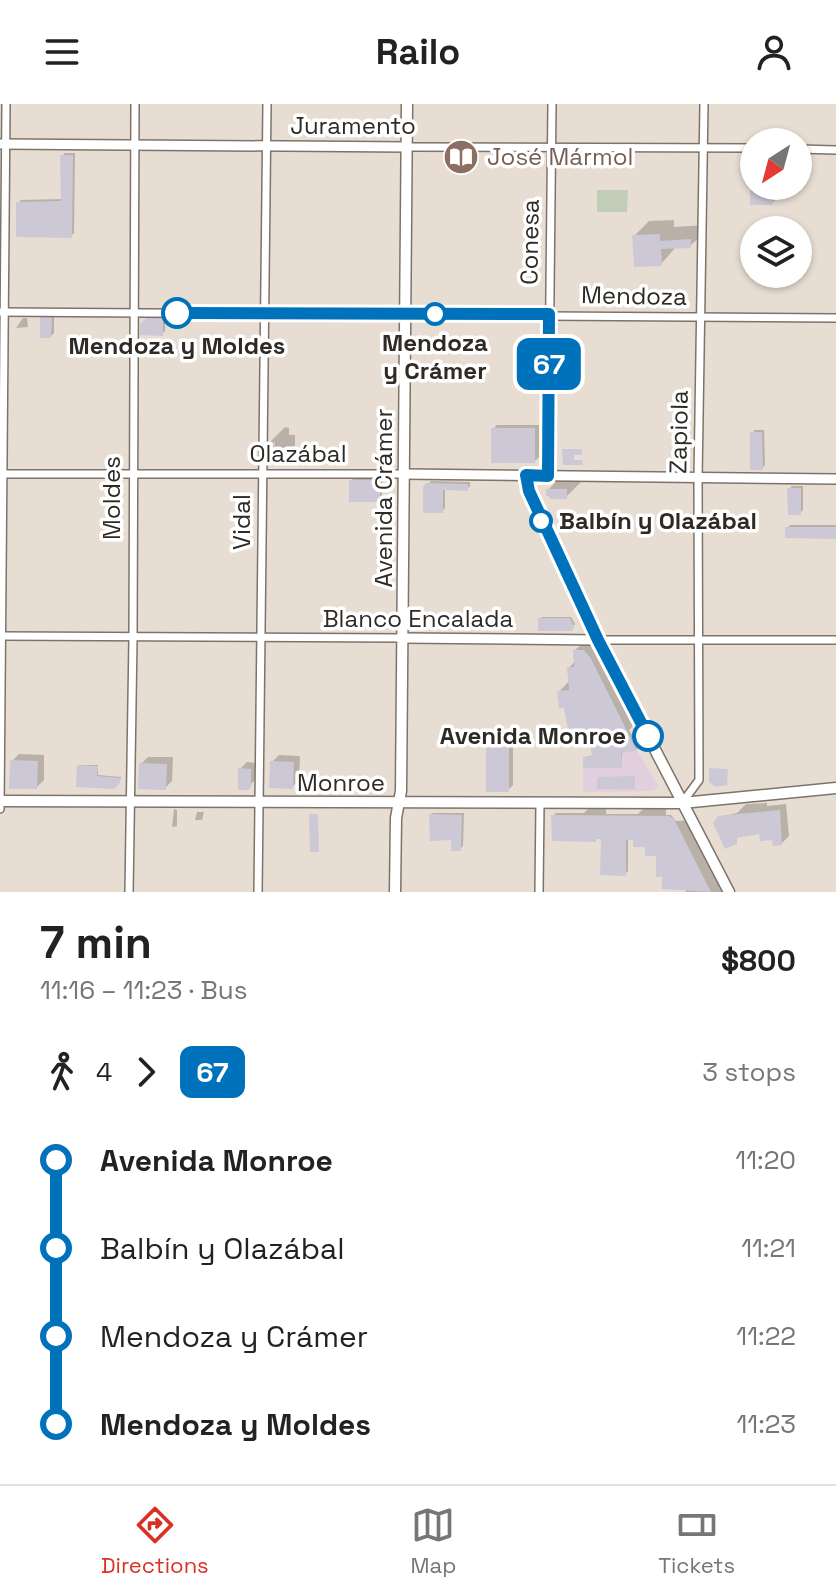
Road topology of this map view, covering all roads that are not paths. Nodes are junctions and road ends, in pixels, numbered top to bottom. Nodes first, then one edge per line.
1 (6, 104) edge
2 (135, 104) edge
3 (267, 104) edge
4 (407, 104) edge
5 (552, 104) edge
6 (704, 104) edge
7 (3, 144) edge
8 (135, 145) junction
9 (266, 146) junction
10 (407, 147) junction
11 (704, 147) junction
12 (551, 148) junction
13 (740, 148) edge
14 (812, 149) edge
15 (836, 150) edge
16 (2, 312) edge
17 (134, 313) junction
18 (264, 314) junction
19 (549, 314) junction
20 (406, 315) junction
21 (701, 318) junction
22 (836, 318) edge
23 (132, 473) junction
24 (262, 473) junction
25 (1, 474) edge
26 (404, 474) junction
27 (526, 475) junction
28 (548, 476) junction
29 (698, 479) junction
30 (836, 479) edge
31 (1, 636) edge
32 (133, 638) junction
33 (262, 638) junction
34 (403, 638) junction
35 (598, 640) junction
36 (836, 640) edge
37 (700, 641) junction
38 (836, 788) edge
39 (0, 801) edge
40 (130, 801) junction
41 (260, 802) junction
42 (399, 803) junction
43 (540, 803) junction
44 (682, 803) junction
45 (0, 809) edge
46 (129, 892) edge
47 (258, 892) edge
48 (395, 892) edge
49 (539, 892) edge
50 (729, 892) edge

1 - 7 street
2 - 8 street, Moldes
3 - 9 street, Vidal
4 - 10 main road, Avenida Crámer
5 - 12 street, Conesa
6 - 11 street, Zapiola
7 - 8 street, Juramento
7 - 16 street
8 - 9 street, Juramento
8 - 17 street, Moldes
9 - 10 street, Juramento
9 - 18 street, Vidal
10 - 12 street, Juramento
10 - 20 main road, Avenida Crámer
11 - 12 street, Juramento
11 - 13 street, Juramento
11 - 21 street, Zapiola
12 - 19 street, Conesa
14 - 15 street
16 - 17 street, Mendoza
16 - 25 street
17 - 18 street, Mendoza
17 - 23 street, Moldes
18 - 20 street, Mendoza
18 - 24 street, Vidal
19 - 20 street, Mendoza
19 - 21 street, Mendoza
19 - 28 street, Conesa
20 - 26 main road, Avenida Crámer
21 - 22 street, Mendoza
21 - 29 street, Zapiola
23 - 24 street, Olazábal
23 - 25 street, Olazábal
23 - 32 street, Moldes
24 - 26 street, Olazábal
24 - 33 street, Vidal
25 - 31 street
26 - 27 street, Olazábal
26 - 34 main road, Avenida Crámer
27 - 28 street, Olazábal
27 - 35 main road
28 - 29 street, Olazábal
29 - 30 street, Olazábal
29 - 37 street, Zapiola
31 - 32 street, Blanco Encalada
31 - 39 street
32 - 33 street, Blanco Encalada
32 - 40 street, Moldes
33 - 34 street, Blanco Encalada
33 - 41 street, Vidal
34 - 35 street, Blanco Encalada
34 - 42 main road, Avenida Crámer
35 - 37 street, Blanco Encalada
35 - 44 main road
36 - 37 street, Blanco Encalada
37 - 44 street, Zapiola
38 - 44 main road
39 - 40 main road, Monroe
39 - 45 street
40 - 41 main road, Monroe
40 - 46 street, Moldes
41 - 42 main road, Monroe
41 - 47 street, Vidal
42 - 43 main road, Monroe
42 - 48 main road, Avenida Crámer
43 - 44 main road, Monroe
43 - 49 street
44 - 50 main road

